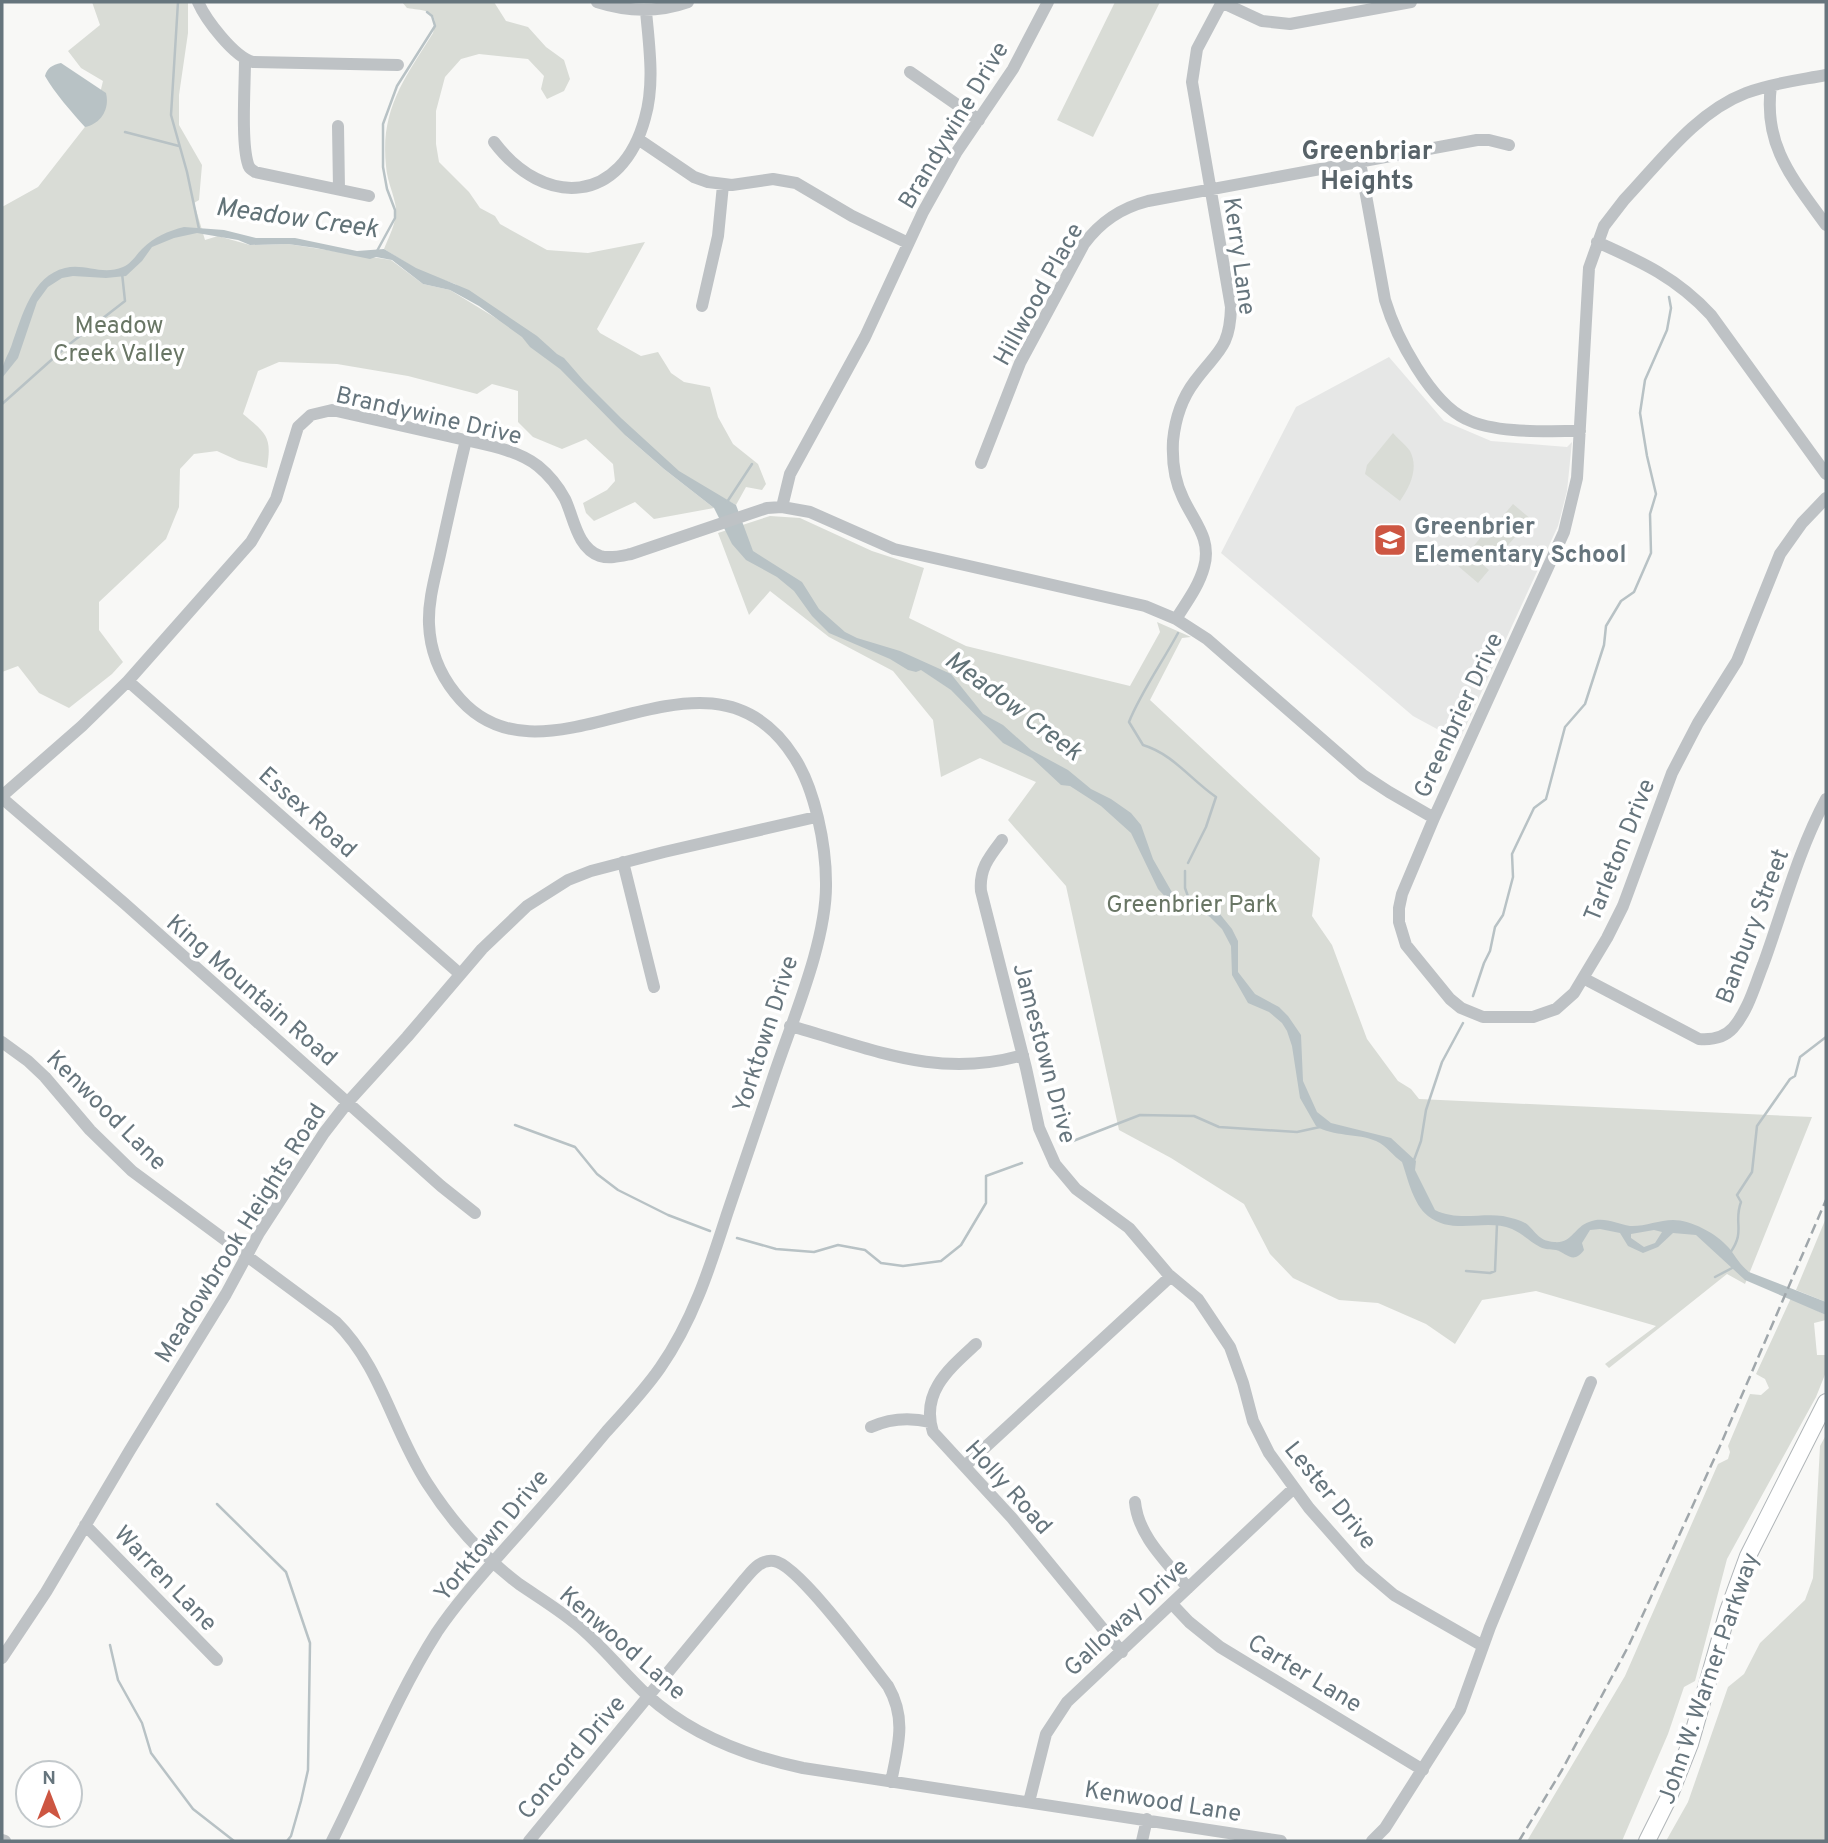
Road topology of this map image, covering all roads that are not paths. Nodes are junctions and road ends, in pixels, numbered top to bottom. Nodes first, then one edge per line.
1 (198, 2) edge
2 (597, 2) edge
3 (688, 2) edge
4 (1048, 2) edge
5 (1222, 2) edge
6 (1411, 2) edge
7 (646, 11) junction
8 (245, 60) junction
9 (398, 65) dead end
10 (910, 72) dead end
11 (1826, 75) edge
12 (1771, 86) junction
13 (979, 120) junction
14 (338, 126) dead end
15 (638, 139) junction
16 (494, 142) dead end
17 (1509, 145) dead end
18 (1360, 162) junction
19 (723, 185) junction
20 (339, 189) junction
21 (1210, 191) junction
22 (369, 196) dead end
23 (1826, 225) edge
24 (1597, 242) junction
25 (908, 243) junction
26 (702, 306) dead end
27 (1580, 430) junction
28 (466, 440) junction
29 (981, 464) dead end
30 (1826, 474) edge
31 (1826, 498) edge
32 (782, 507) junction
33 (1176, 619) junction
34 (128, 681) junction
35 (2, 797) edge
36 (1826, 799) edge
37 (816, 817) junction
38 (1434, 818) junction
39 (1002, 840) dead end
40 (623, 862) junction
41 (460, 974) junction
42 (1583, 978) junction
43 (654, 987) dead end
44 (790, 1026) junction
45 (2, 1042) edge
46 (1023, 1055) junction
47 (348, 1102) junction
48 (475, 1213) dead end
49 (247, 1256) junction
50 (1170, 1277) junction
51 (976, 1343) dead end
52 (1591, 1382) dead end
53 (1826, 1402) edge
54 (930, 1422) junction
55 (871, 1427) dead end
56 (966, 1465) junction
57 (1294, 1489) junction
58 (1135, 1502) dead end
59 (85, 1525) junction
60 (493, 1562) junction
61 (1188, 1588) junction
62 (1172, 1604) junction
63 (1483, 1646) junction
64 (1122, 1652) junction
65 (2, 1658) edge
66 (217, 1660) dead end
67 (649, 1696) junction
68 (1423, 1770) junction
69 (891, 1782) junction
70 (1029, 1802) junction
71 (1147, 1819) junction
72 (332, 1841) edge
73 (528, 1841) edge
74 (1142, 1841) edge
75 (1281, 1841) edge
76 (1371, 1841) edge
77 (1647, 1841) edge

1 - 8 street
2 - 7 street
3 - 7 street
4 - 13 street, Brandywine Drive
5 - 6 street, Kerry Lane
5 - 21 street, Kerry Lane
7 - 15 street
8 - 9 street
8 - 20 street
10 - 13 street
11 - 12 street, Greenbrier Drive
12 - 23 street
12 - 24 street, Greenbrier Drive
13 - 25 street, Brandywine Drive
14 - 20 street
15 - 16 street
15 - 19 street
17 - 18 street, Hillwood Place
18 - 21 street, Hillwood Place
18 - 27 street
19 - 25 street
19 - 26 street
20 - 22 street
21 - 29 street, Hillwood Place
21 - 33 street, Kerry Lane
24 - 27 street, Greenbrier Drive
24 - 30 street
25 - 32 street, Brandywine Drive
27 - 38 street, Greenbrier Drive
28 - 32 street, Brandywine Drive
28 - 34 street, Brandywine Drive
28 - 37 street, Yorktown Drive
31 - 42 street, Tarleton Drive
32 - 33 street, Greenbrier Drive
33 - 38 street, Greenbrier Drive
34 - 35 street, Brandywine Drive
34 - 41 street, Essex Road
35 - 47 street, King Mountain Road
36 - 42 street, Banbury Street
37 - 40 street, Meadowbrook Heights Road
37 - 44 street, Yorktown Drive
38 - 42 street, Tarleton Drive
39 - 46 street, Jamestown Drive
40 - 41 street, Meadowbrook Heights Road
40 - 43 street
41 - 47 street, Meadowbrook Heights Road
44 - 46 street
44 - 60 street, Yorktown Drive
45 - 49 street, Kenwood Lane
46 - 50 street, Jamestown Drive
47 - 48 street, King Mountain Road
47 - 49 street, Meadowbrook Heights Road
49 - 59 street, Meadowbrook Heights Road
49 - 60 street, Kenwood Lane
50 - 56 street
50 - 57 street, Lester Drive
51 - 54 street
52 - 63 street
53 - 77 main road, John W. Warner Parkway
54 - 55 street
54 - 56 street, Holly Road
56 - 64 street, Holly Road
57 - 61 street, Galloway Drive
57 - 63 street, Lester Drive
58 - 61 street
59 - 65 street, Meadowbrook Heights Road
59 - 66 street, Warren Lane
60 - 67 street, Kenwood Lane
60 - 72 street, Yorktown Drive
61 - 62 street, Galloway Drive
62 - 64 street, Galloway Drive
62 - 68 street, Carter Lane
63 - 68 street
64 - 70 street, Galloway Drive
67 - 69 street, Kenwood Lane
67 - 69 street, Concord Drive
67 - 73 street, Concord Drive
68 - 76 street
69 - 70 street, Kenwood Lane
70 - 71 street, Kenwood Lane
71 - 74 street
71 - 75 street, Kenwood Lane

